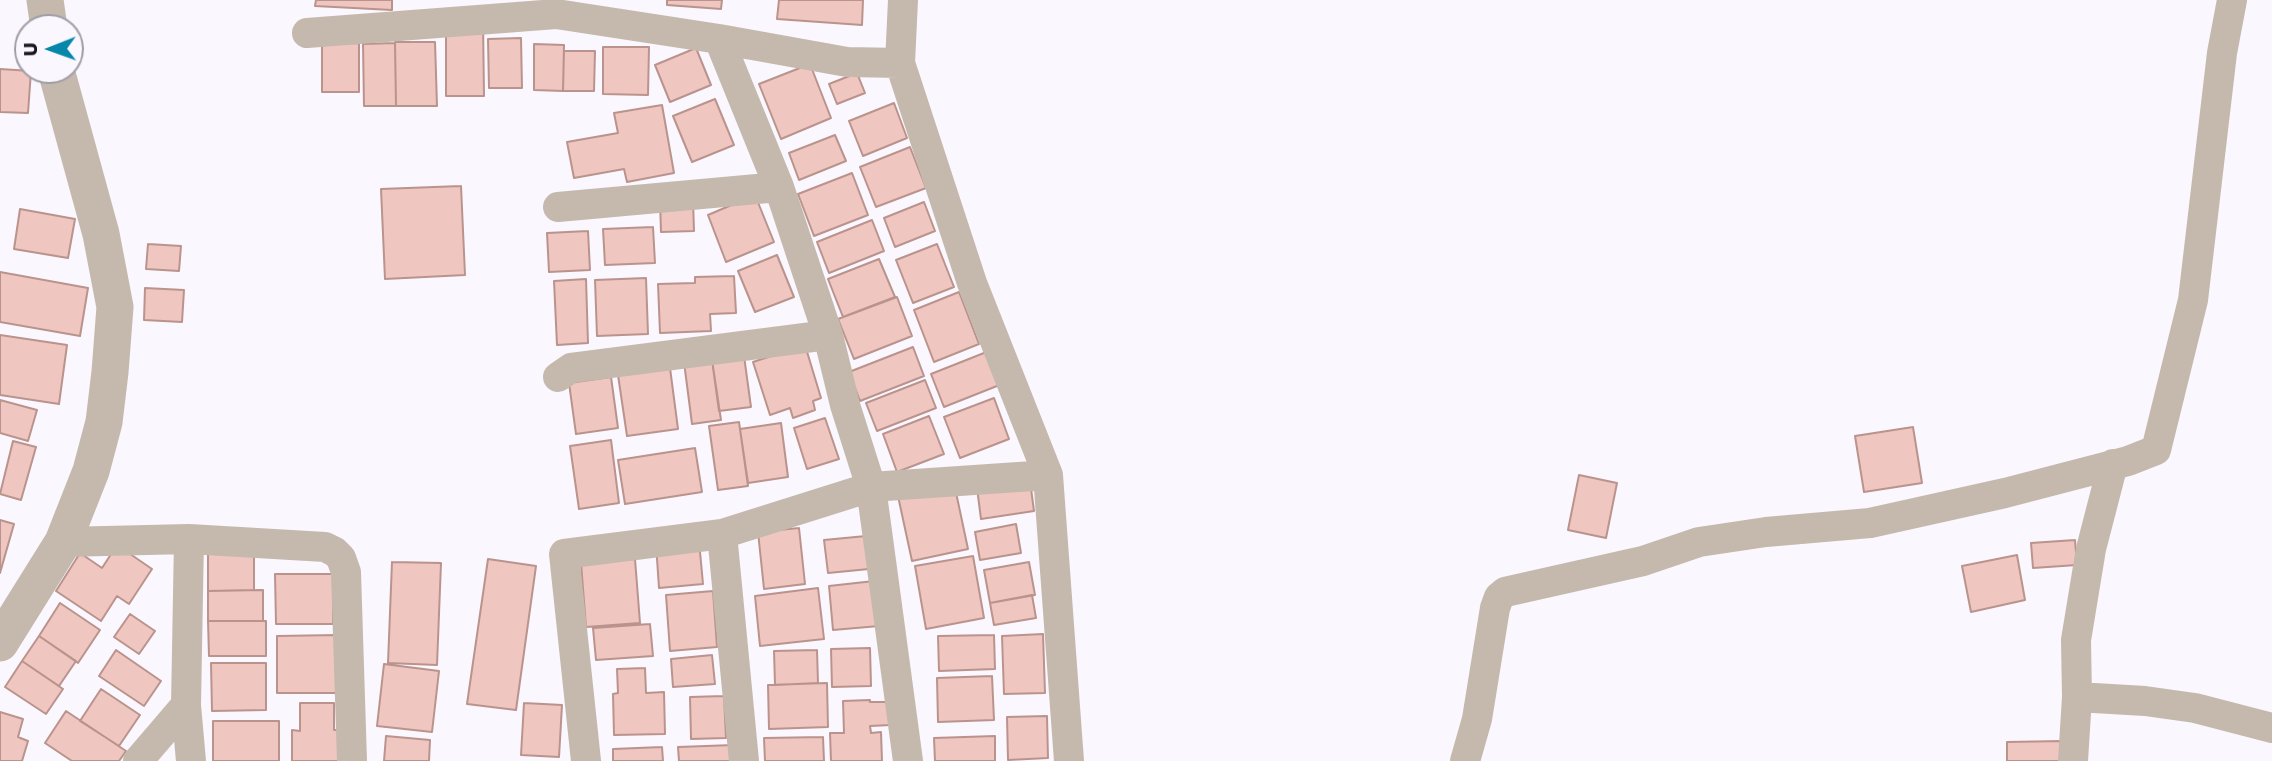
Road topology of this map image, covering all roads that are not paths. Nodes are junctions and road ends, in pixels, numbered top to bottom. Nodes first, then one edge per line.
1 (903, 0) edge
2 (2232, 0) edge
3 (307, 33) dead end
4 (719, 39) junction
5 (900, 63) junction
6 (60, 84) edge
7 (779, 187) junction
8 (558, 207) dead end
9 (828, 335) junction
10 (558, 377) dead end
11 (2113, 464) junction
12 (1048, 475) junction
13 (871, 487) junction
14 (722, 534) junction
15 (189, 539) junction
16 (63, 542) junction
17 (0, 643) edge
18 (2077, 697) junction
19 (186, 705) junction
20 (2272, 728) edge
21 (138, 761) edge
22 (191, 761) edge
23 (352, 761) edge
24 (586, 761) edge
25 (744, 761) edge
26 (908, 761) edge
27 (1069, 761) edge
28 (1465, 761) edge
29 (2073, 761) edge

1 - 5 street
2 - 11 street
3 - 4 street
4 - 5 street
4 - 7 street
5 - 12 street
6 - 16 street
7 - 8 street
7 - 9 street
9 - 10 street
9 - 13 street
11 - 18 street
11 - 28 street
12 - 13 street
12 - 27 street
13 - 14 street
13 - 26 street
14 - 24 street
14 - 25 street
15 - 16 street
15 - 19 street
15 - 23 street
16 - 17 street
18 - 20 street
18 - 29 street
19 - 21 street
19 - 22 street

